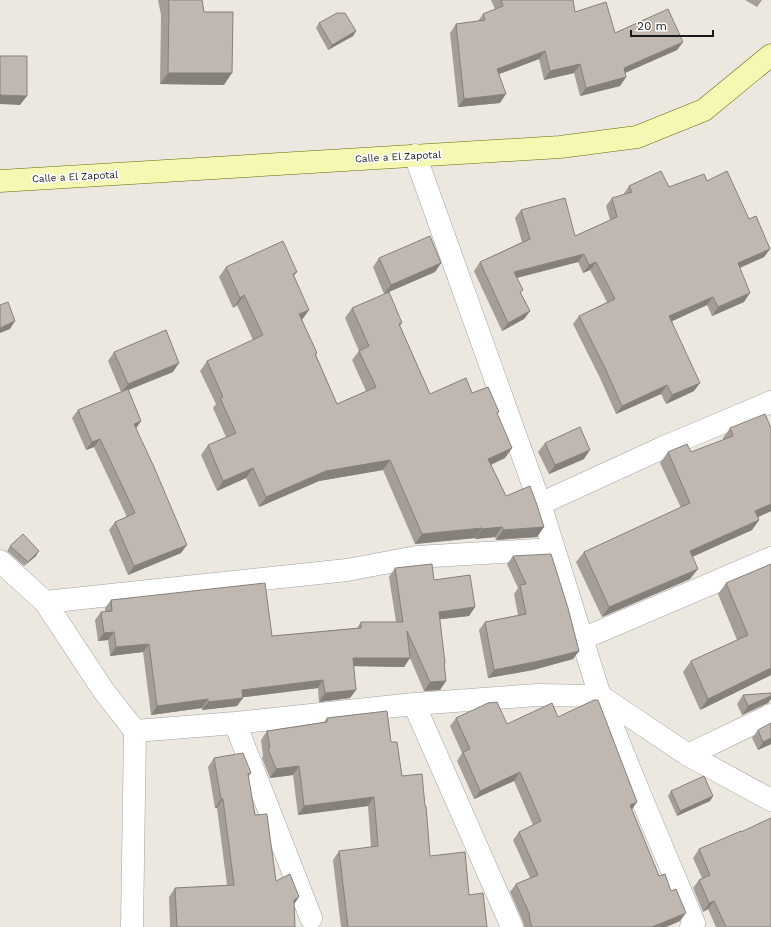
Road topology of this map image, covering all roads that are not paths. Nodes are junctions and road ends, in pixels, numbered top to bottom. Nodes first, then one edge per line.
1 (771, 55) edge
2 (415, 155) junction
3 (0, 181) edge
4 (771, 402) edge
5 (540, 504) junction
6 (554, 549) junction
7 (771, 558) edge
8 (0, 560) edge
9 (45, 602) junction
10 (582, 639) junction
11 (600, 696) junction
12 (414, 704) junction
13 (771, 715) edge
14 (235, 723) junction
15 (135, 731) junction
16 (688, 755) junction
17 (771, 800) edge
18 (311, 918) dead end
19 (132, 927) edge
20 (512, 927) edge
21 (691, 927) edge

1 - 2 street, Calle a El Zapotal
2 - 3 street, Calle a El Zapotal
2 - 5 street
4 - 5 street
5 - 6 street
6 - 9 street
6 - 10 street
7 - 10 street
8 - 9 street
9 - 15 street
10 - 11 street
11 - 12 street
11 - 16 street
11 - 21 street
12 - 14 street
12 - 20 street
13 - 16 street
14 - 15 street
14 - 18 street
15 - 19 street
16 - 17 street

